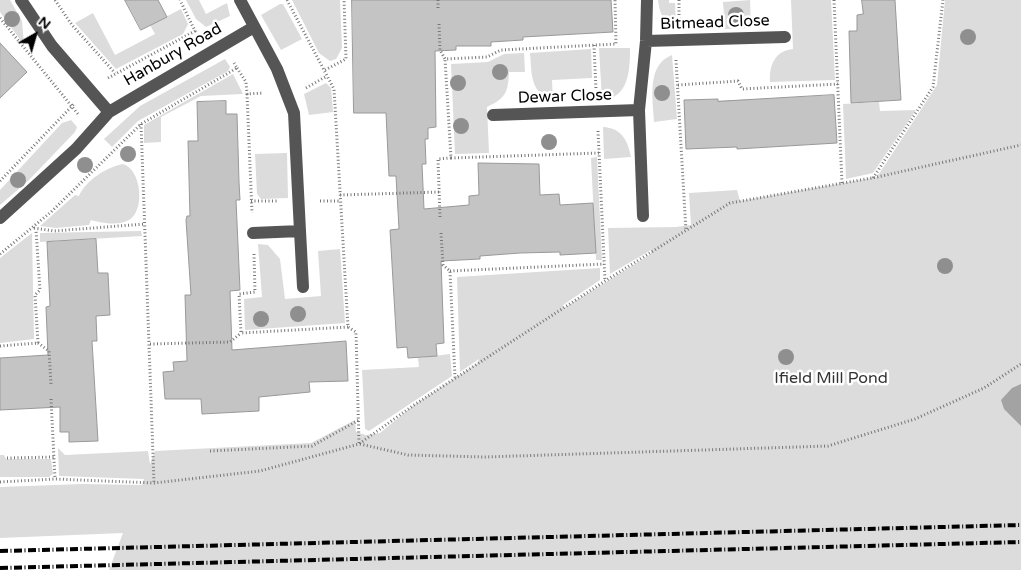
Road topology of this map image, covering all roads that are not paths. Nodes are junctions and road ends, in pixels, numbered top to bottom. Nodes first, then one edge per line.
1 (21, 0) edge
2 (240, 0) edge
3 (647, 0) edge
4 (254, 27) junction
5 (785, 37) dead end
6 (646, 41) junction
7 (639, 110) junction
8 (109, 112) junction
9 (493, 115) dead end
10 (643, 216) dead end
11 (0, 218) edge
12 (300, 231) junction
13 (253, 233) dead end
14 (302, 287) dead end

1 - 8 street
2 - 4 street
3 - 6 street
4 - 8 street, Hanbury Road
4 - 12 street
5 - 6 street, Bitmead Close
6 - 7 street
7 - 9 street, Dewar Close
7 - 10 street
8 - 11 street, Hanbury Road
12 - 13 street
12 - 14 street

